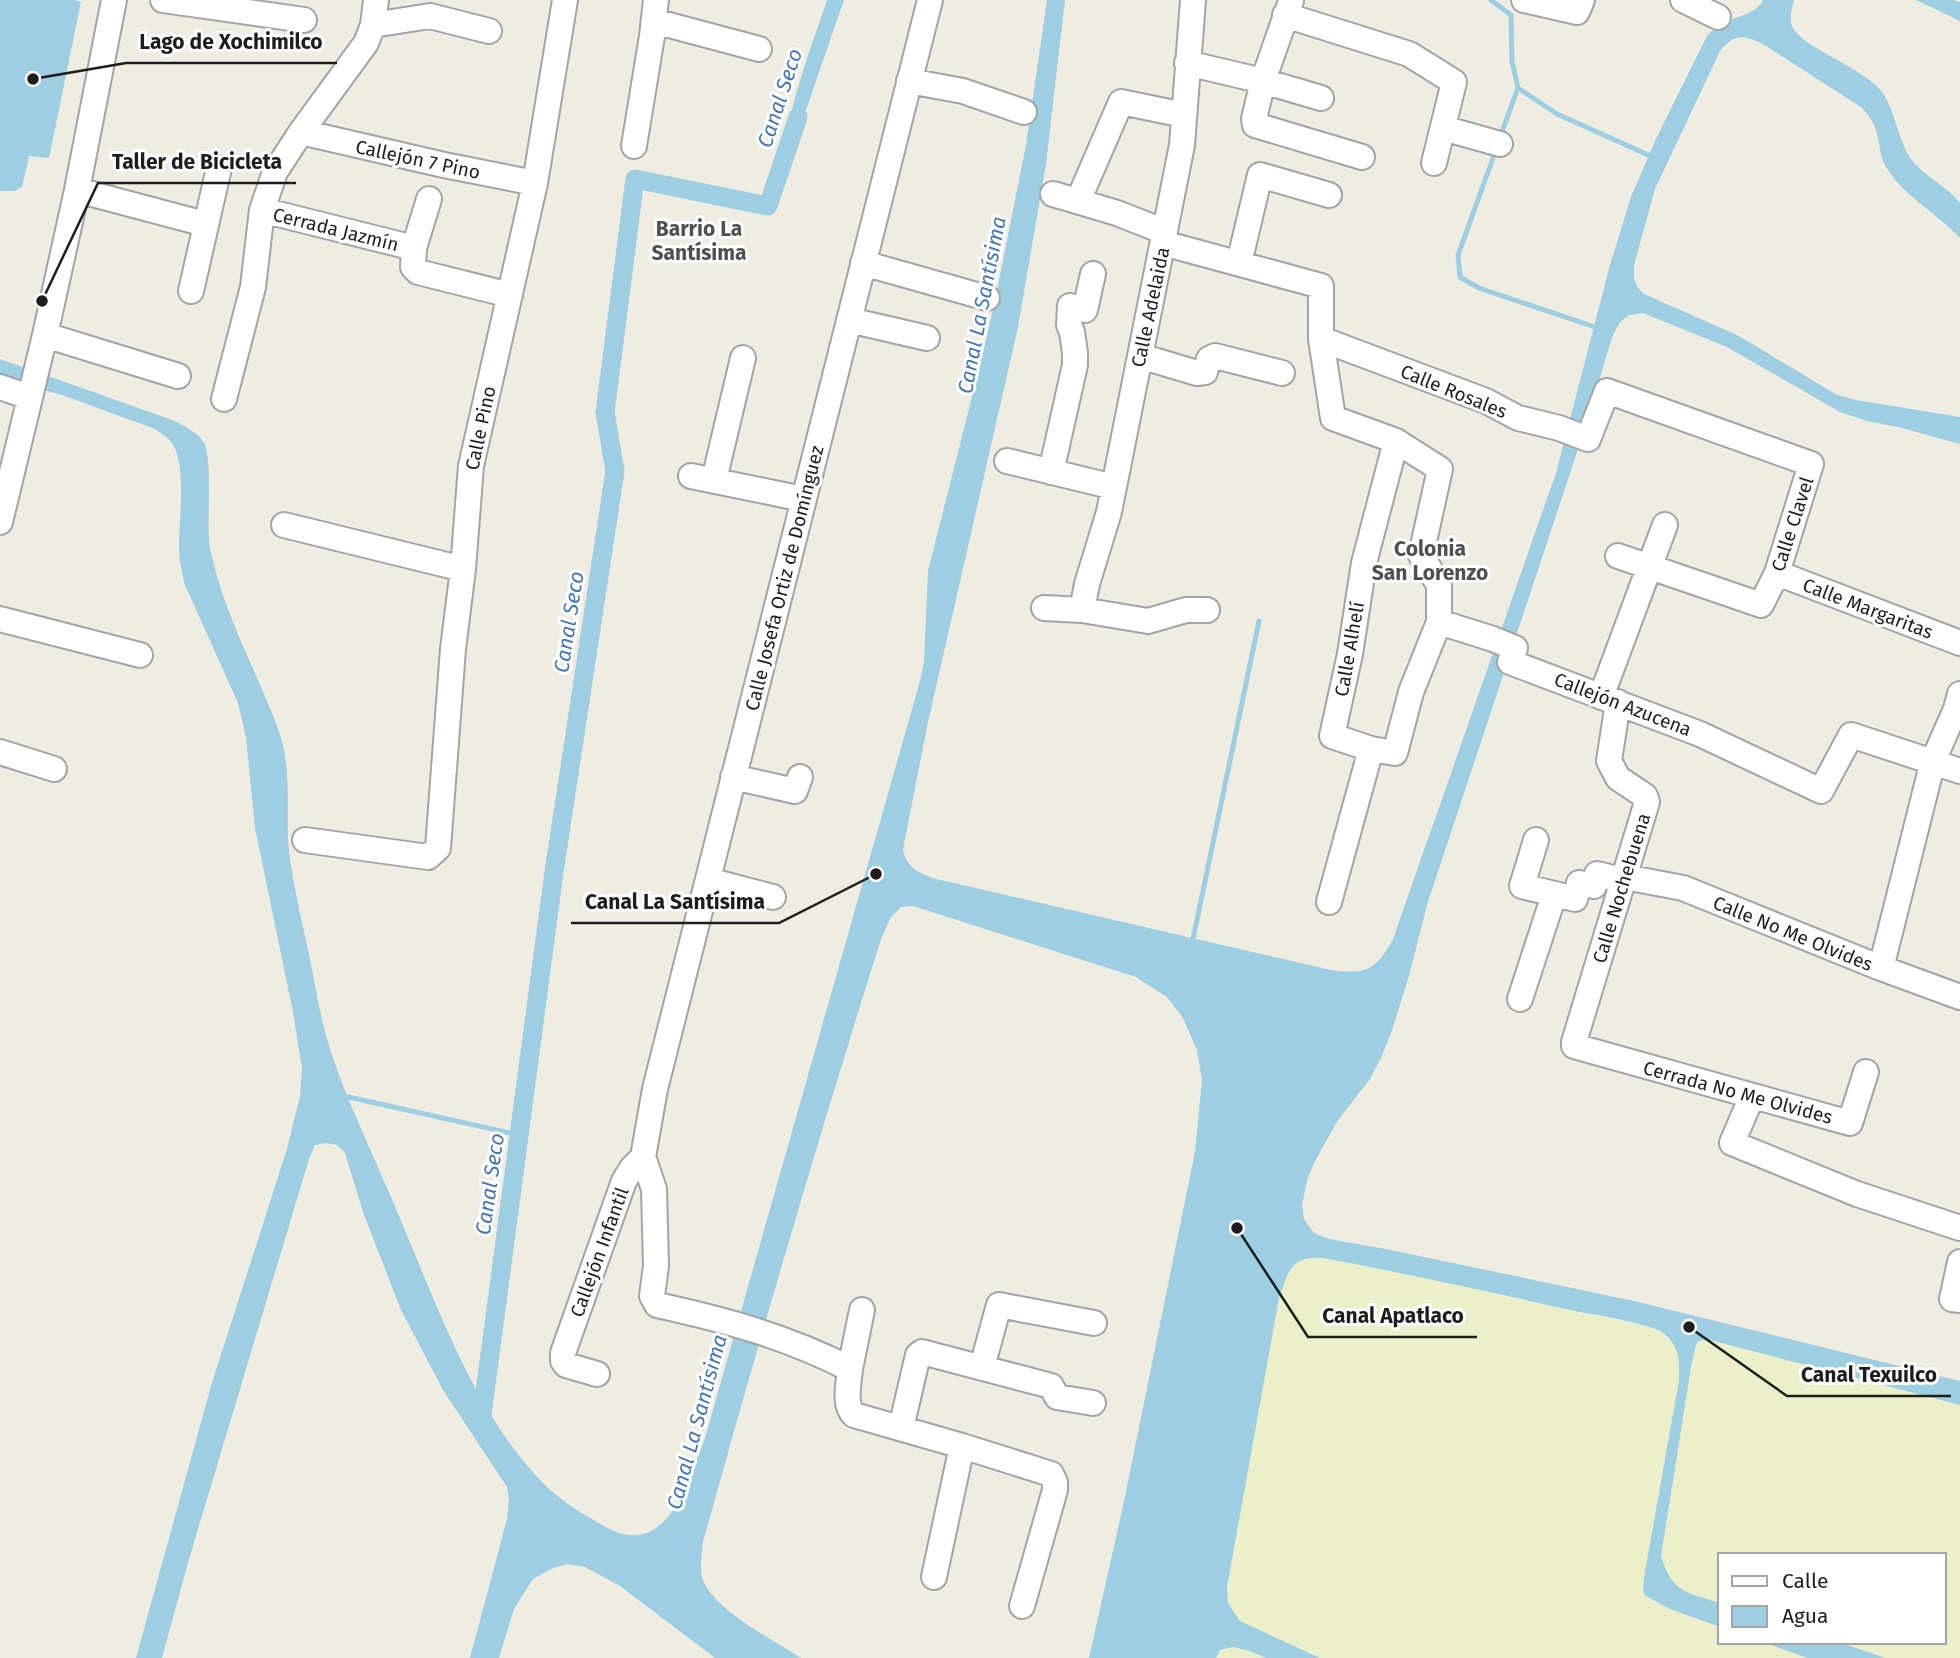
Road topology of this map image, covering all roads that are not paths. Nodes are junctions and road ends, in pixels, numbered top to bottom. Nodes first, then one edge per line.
1 (114, 0) edge
2 (163, 0) edge
3 (376, 0) edge
4 (565, 0) edge
5 (930, 0) edge
6 (1193, 0) edge
7 (1524, 0) edge
8 (1582, 0) edge
9 (1683, 0) edge
10 (1288, 8) edge
11 (655, 11) edge
12 (1718, 17) dead end
13 (304, 19) dead end
14 (373, 25) junction
15 (489, 31) dead end
16 (759, 49) dead end
17 (1187, 63) junction
18 (1263, 80) junction
19 (909, 81) junction
20 (1321, 98) dead end
21 (1024, 112) dead end
22 (1184, 115) junction
23 (1443, 128) junction
24 (301, 132) junction
25 (1500, 144) dead end
26 (634, 146) dead end
27 (1362, 157) dead end
28 (1434, 163) dead end
29 (219, 168) dead end
30 (536, 183) junction
31 (77, 190) junction
32 (1053, 194) dead end
33 (1329, 195) dead end
34 (429, 199) dead end
35 (1078, 201) junction
36 (262, 210) junction
37 (205, 224) junction
38 (1164, 237) junction
39 (414, 248) junction
40 (863, 263) junction
41 (1239, 263) junction
42 (1093, 274) dead end
43 (191, 291) dead end
44 (510, 295) junction
45 (987, 298) dead end
46 (849, 320) junction
47 (45, 335) junction
48 (927, 338) dead end
49 (1321, 339) junction
50 (1140, 356) junction
51 (743, 358) dead end
52 (1282, 373) dead end
53 (178, 376) dead end
54 (0, 387) edge
55 (30, 396) junction
56 (224, 399) dead end
57 (1586, 438) joint
58 (1396, 441) junction
59 (1007, 461) dead end
60 (1051, 472) junction
61 (1114, 487) junction
62 (803, 499) junction
63 (0, 522) edge
64 (284, 525) dead end
65 (1665, 525) dead end
66 (1618, 556) dead end
67 (1650, 568) junction
68 (463, 569) junction
69 (1777, 573) junction
70 (1044, 608) dead end
71 (1082, 610) junction
72 (1207, 610) dead end
73 (0, 619) edge
74 (1439, 622) junction
75 (1960, 643) edge
76 (140, 656) dead end
77 (1609, 700) junction
78 (1959, 705) edge
79 (1371, 748) junction
80 (0, 752) edge
81 (1933, 761) junction
82 (54, 769) dead end
83 (1960, 771) edge
84 (800, 777) dead end
85 (733, 778) junction
86 (1536, 839) dead end
87 (305, 840) dead end
88 (1625, 877) junction
89 (709, 880) junction
90 (1554, 895) junction
91 (773, 897) dead end
92 (1329, 902) dead end
93 (1881, 968) junction
94 (1960, 997) edge
95 (1520, 999) dead end
96 (1574, 1046) joint
97 (1866, 1072) dead end
98 (1752, 1096) junction
99 (643, 1157) junction
100 (1960, 1228) edge
101 (1960, 1262) edge
102 (1960, 1300) edge
103 (862, 1310) dead end
104 (1094, 1323) dead end
105 (982, 1367) junction
106 (850, 1369) junction
107 (597, 1374) dead end
108 (1093, 1404) dead end
109 (901, 1428) junction
110 (962, 1446) junction
111 (934, 1577) dead end
112 (1022, 1606) dead end

1 - 31 street
2 - 13 street
3 - 14 street
4 - 30 street, Calle Pino
5 - 19 street, Calle Josefa Ortiz de Domínguez
6 - 17 street, Calle Adelaida
7 - 8 street
9 - 12 street
10 - 18 street
10 - 23 street
11 - 16 street
11 - 26 street
14 - 15 street
14 - 24 street
17 - 18 street
17 - 22 street, Calle Adelaida
18 - 20 street
18 - 27 street
19 - 21 street
19 - 40 street, Calle Josefa Ortiz de Domínguez
22 - 35 street
22 - 38 street, Calle Adelaida
23 - 25 street
23 - 28 street
24 - 30 street, Callejón 7 Pino
24 - 36 street
29 - 37 street
30 - 44 street, Calle Pino
31 - 37 street
31 - 47 street
32 - 35 street
33 - 41 street
34 - 39 street
35 - 38 street
36 - 39 street, Cerrada Jazmín
36 - 56 street
37 - 43 street
38 - 41 street
38 - 50 street, Calle Adelaida
39 - 44 street, Cerrada Jazmín
40 - 45 street
40 - 46 street, Calle Josefa Ortiz de Domínguez
41 - 49 street
42 - 60 street
44 - 68 street, Calle Pino
46 - 48 street
46 - 62 street, Calle Josefa Ortiz de Domínguez
47 - 53 street
47 - 55 street
49 - 57 street, Calle Rosales
49 - 58 street
50 - 52 street
50 - 61 street, Calle Adelaida
51 - 62 street
54 - 55 street
55 - 63 street
57 - 69 street, Calle Clavel
58 - 74 street
58 - 79 street, Calle Alhelí
59 - 60 street
60 - 61 street
61 - 71 street, Calle Adelaida
62 - 85 street, Calle Josefa Ortiz de Domínguez
64 - 68 street
65 - 67 street
66 - 67 street
67 - 69 street, Calle Clavel
67 - 77 street
68 - 87 street, Calle Pino
69 - 75 street, Calle Margaritas
70 - 71 street
71 - 72 street
73 - 76 street
74 - 77 street, Callejón Azucena
74 - 79 street
77 - 81 street, Callejón Azucena
77 - 88 street, Calle Nochebuena
78 - 81 street
79 - 92 street
80 - 82 street
81 - 83 street
81 - 93 street
84 - 85 street
85 - 89 street, Calle Josefa Ortiz de Domínguez
86 - 90 street
88 - 90 street, Calle No Me Olvides
88 - 93 street, Calle No Me Olvides
88 - 96 street, Calle Nochebuena
89 - 91 street
89 - 99 street, Calle Josefa Ortiz de Domínguez
90 - 95 street
93 - 94 street, Calle No Me Olvides
96 - 98 street, Cerrada No Me Olvides
97 - 98 street, Cerrada No Me Olvides
98 - 100 street
99 - 106 street, Callejón Infantil
99 - 107 street, Callejón Infantil
101 - 102 street
103 - 106 street
104 - 105 street
105 - 108 street
105 - 109 street
106 - 109 street
109 - 110 street
110 - 111 street
110 - 112 street

